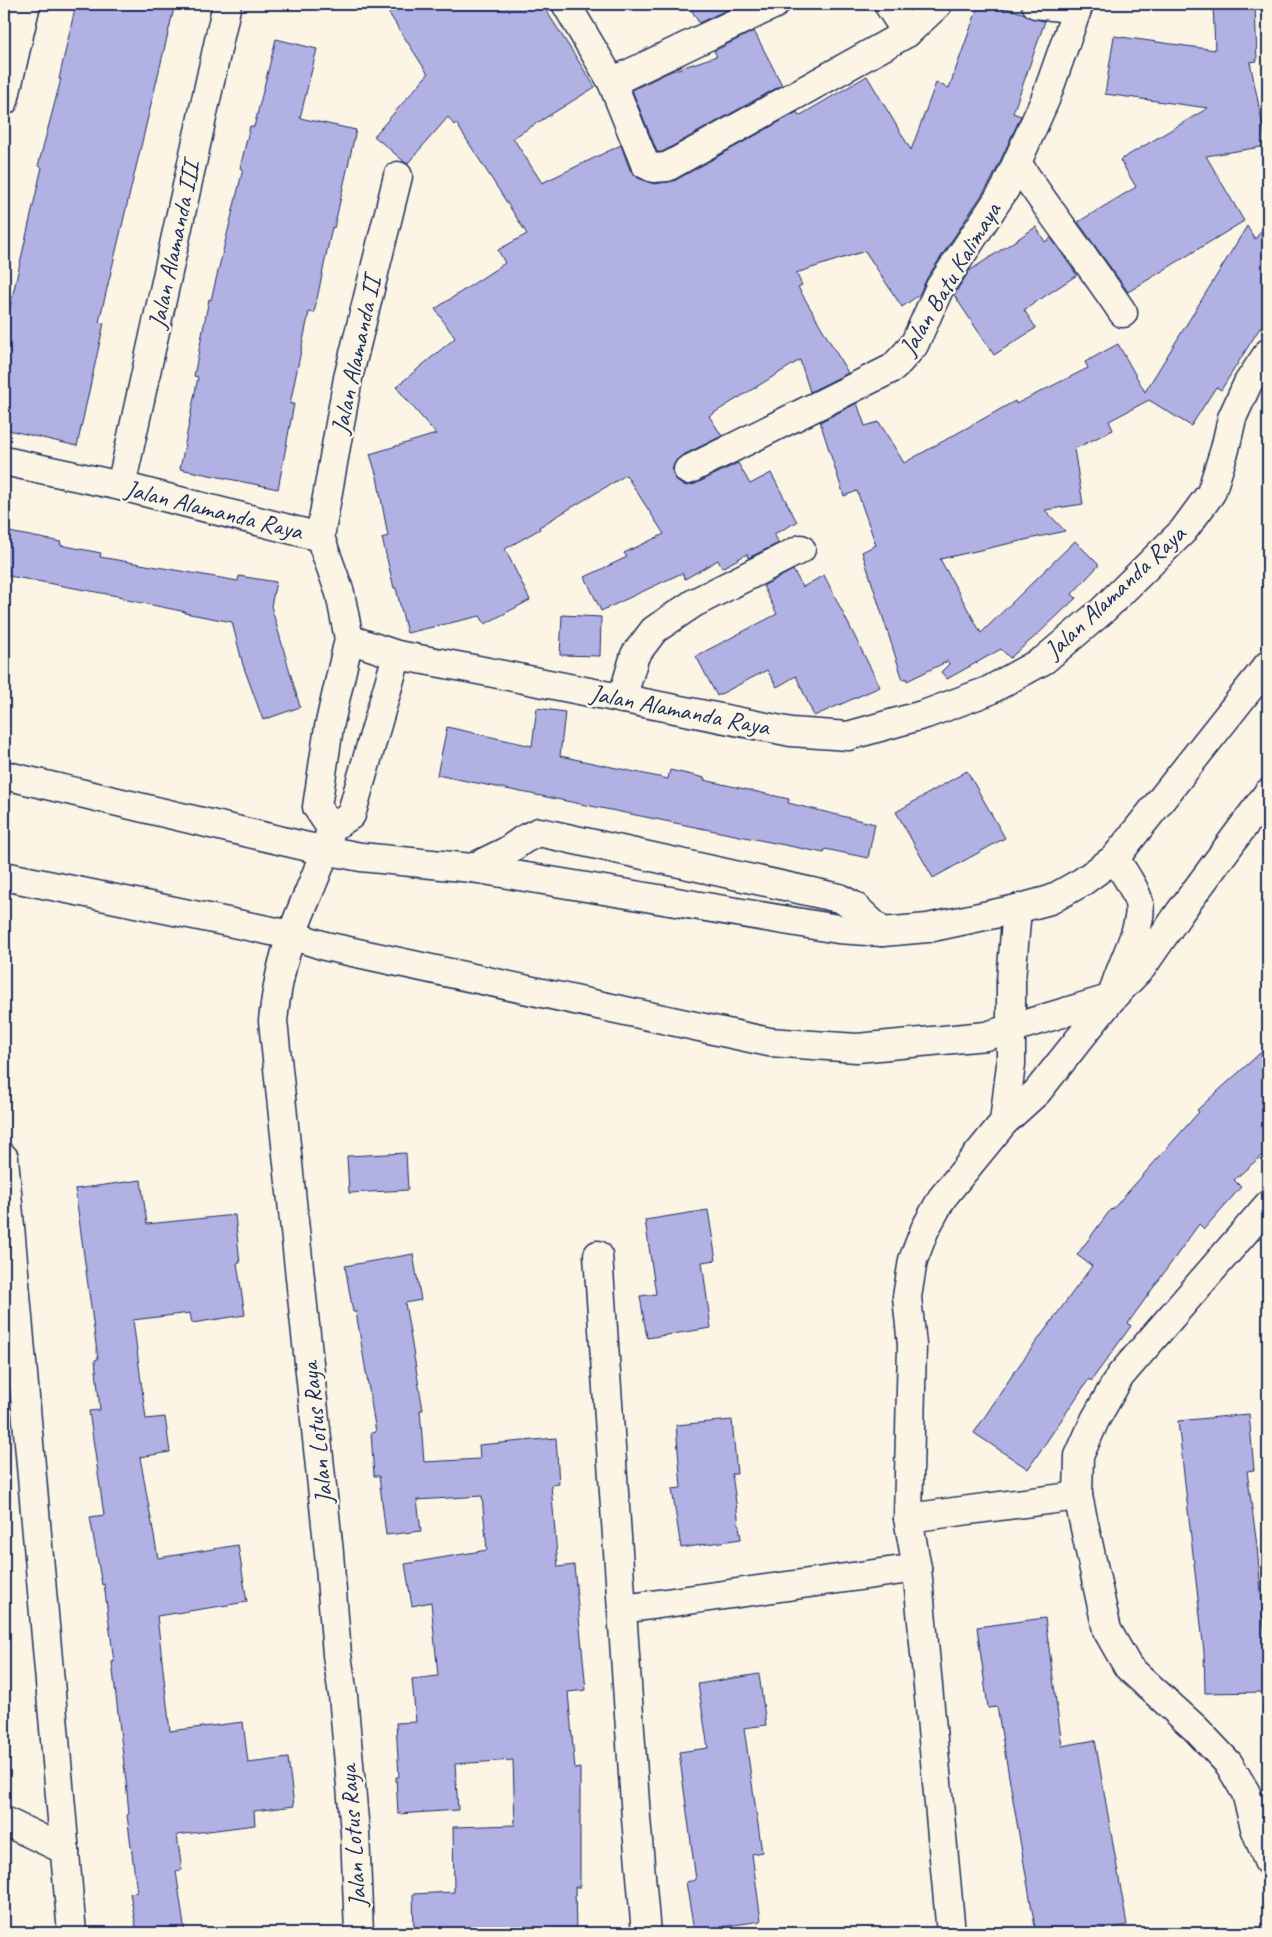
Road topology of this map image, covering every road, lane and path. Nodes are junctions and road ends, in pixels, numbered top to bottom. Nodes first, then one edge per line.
1 (26, 4) edge
2 (226, 4) edge
3 (566, 4) edge
4 (775, 4) edge
5 (888, 4) edge
6 (938, 4) edge
7 (1036, 4) edge
8 (1078, 6) edge
9 (907, 33) junction
10 (612, 82) junction
11 (4, 101) edge
12 (1017, 162) junction
13 (398, 176) dead end
14 (1123, 314) dead end
15 (1268, 353) edge
16 (4, 461) edge
17 (688, 470) dead end
18 (121, 486) junction
19 (320, 536) junction
20 (801, 549) dead end
21 (350, 639) junction
22 (397, 655) junction
23 (1268, 665) edge
24 (622, 699) junction
25 (4, 775) edge
26 (1268, 793) edge
27 (329, 839) junction
28 (1115, 858) junction
29 (472, 868) junction
30 (4, 876) edge
31 (1017, 909) junction
32 (882, 932) junction
33 (291, 935) junction
34 (1112, 998) junction
35 (1009, 1030) junction
36 (1004, 1122) junction
37 (4, 1158) edge
38 (1268, 1205) edge
39 (598, 1254) dead end
40 (1078, 1496) junction
41 (908, 1518) junction
42 (917, 1568) junction
43 (623, 1609) junction
44 (4, 1821) edge
45 (65, 1850) junction
46 (1268, 1861) edge
47 (72, 1933) edge
48 (359, 1933) edge
49 (646, 1933) edge
50 (951, 1933) edge

1 - 11 street
2 - 18 street, Jalan Alamanda III
3 - 10 street
4 - 10 street
5 - 9 street
6 - 9 street
7 - 8 street
8 - 12 street, Jalan Batu Kalimaya
9 - 10 street
12 - 14 street
12 - 17 street, Jalan Batu Kalimaya
13 - 19 street, Jalan Alamanda II
15 - 24 street, Jalan Alamanda Raya
16 - 18 street, Jalan Alamanda Raya
18 - 19 street, Jalan Alamanda Raya
19 - 21 street, Jalan Alamanda Raya
20 - 24 street
21 - 22 street, Jalan Alamanda Raya
21 - 27 street
22 - 24 street, Jalan Alamanda Raya
22 - 27 street
23 - 28 street
25 - 27 street
26 - 34 street
27 - 29 street
27 - 33 street, Jalan Lotus Raya
28 - 31 street
28 - 34 street
29 - 32 street
29 - 32 street
30 - 33 street
31 - 32 street
31 - 35 street
33 - 35 street
33 - 48 street, Jalan Lotus Raya
34 - 35 street
34 - 36 street
35 - 36 street
36 - 41 street
37 - 45 street
38 - 40 street
39 - 43 street
40 - 41 street
40 - 46 street
41 - 42 street
42 - 43 street
42 - 50 street
43 - 49 street
44 - 45 street
45 - 47 street

